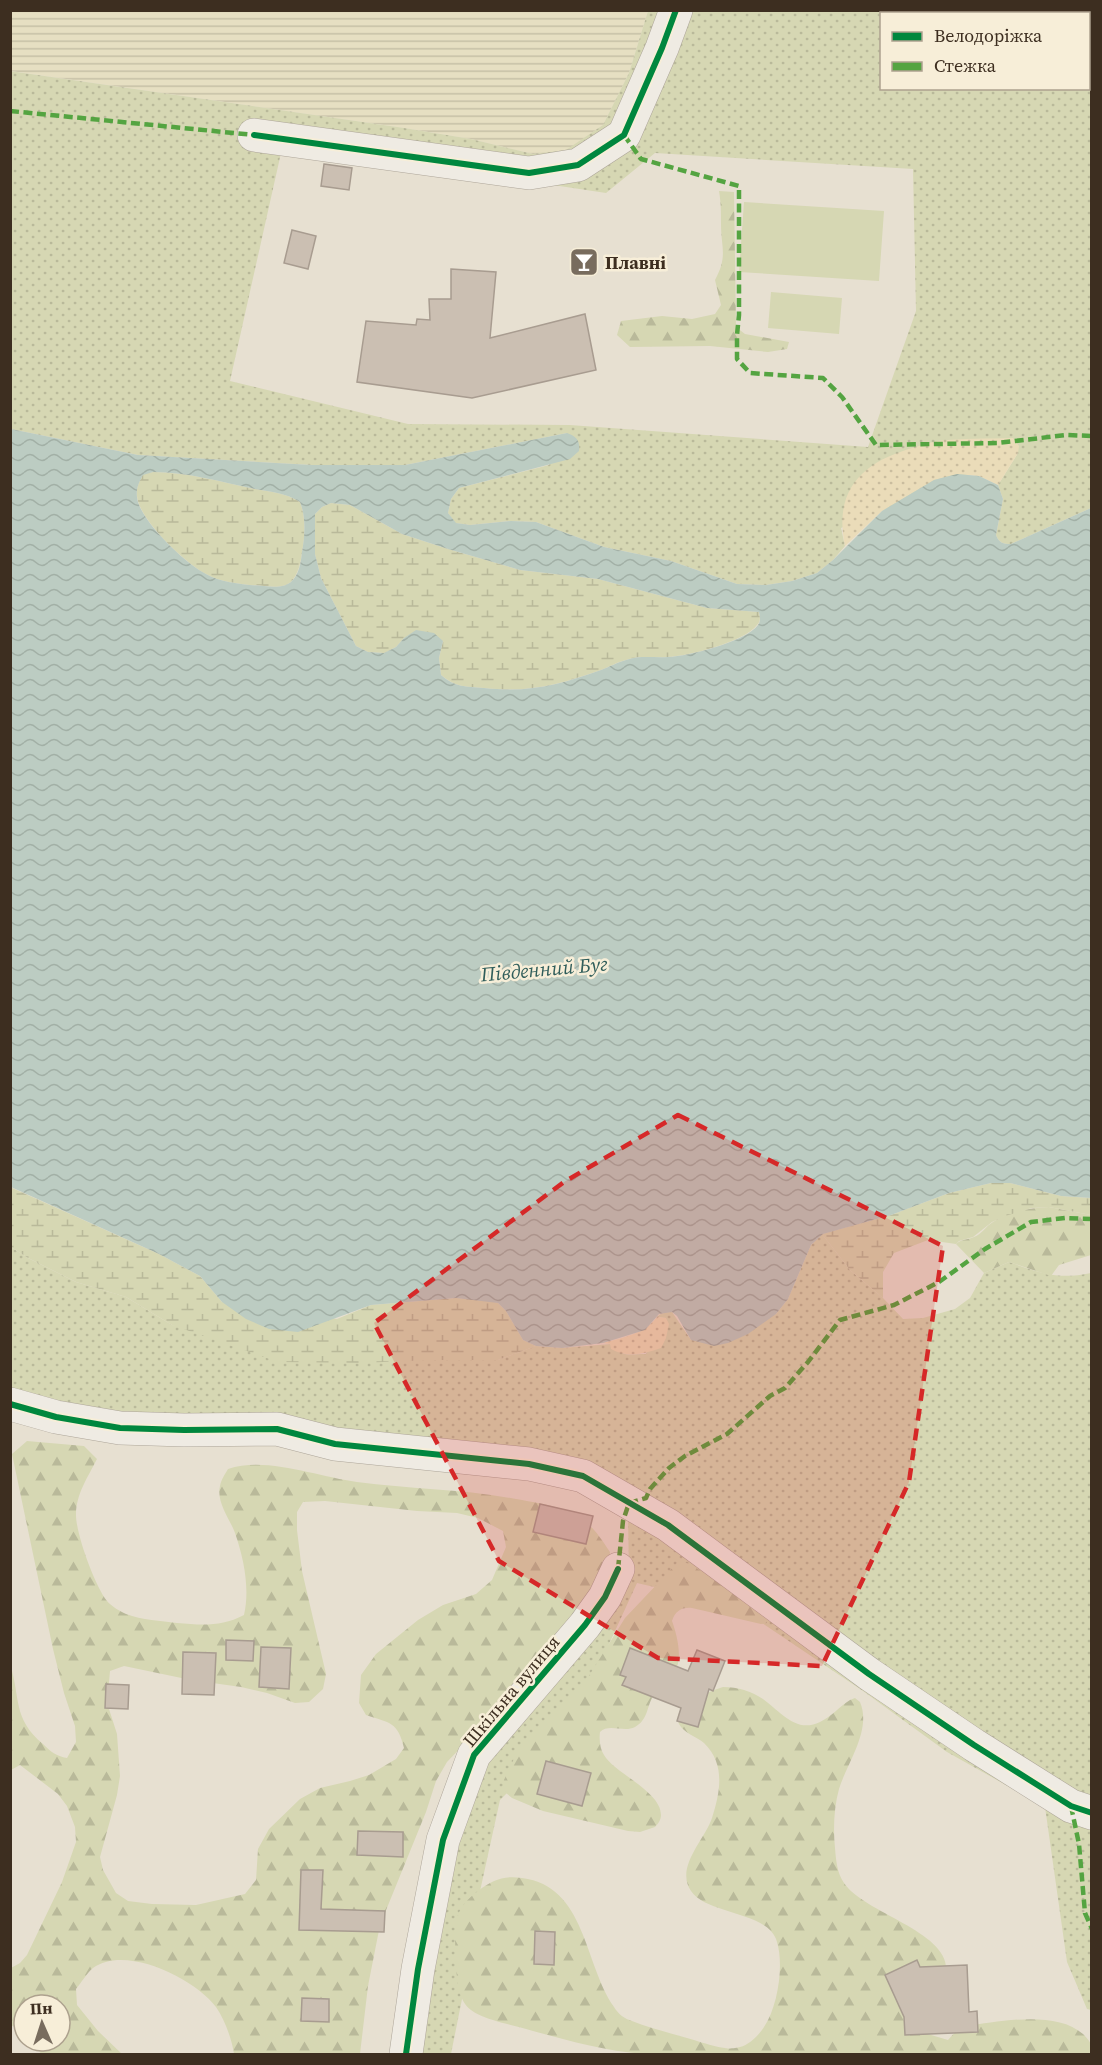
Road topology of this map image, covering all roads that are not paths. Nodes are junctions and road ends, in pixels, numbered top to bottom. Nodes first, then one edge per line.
1 (676, 10) edge
2 (254, 135) dead end
3 (10, 1404) edge
4 (618, 1569) dead end
5 (1092, 1813) edge
6 (406, 2055) edge

1 - 2 street
3 - 5 street
4 - 6 street, Шкільна вулиця

